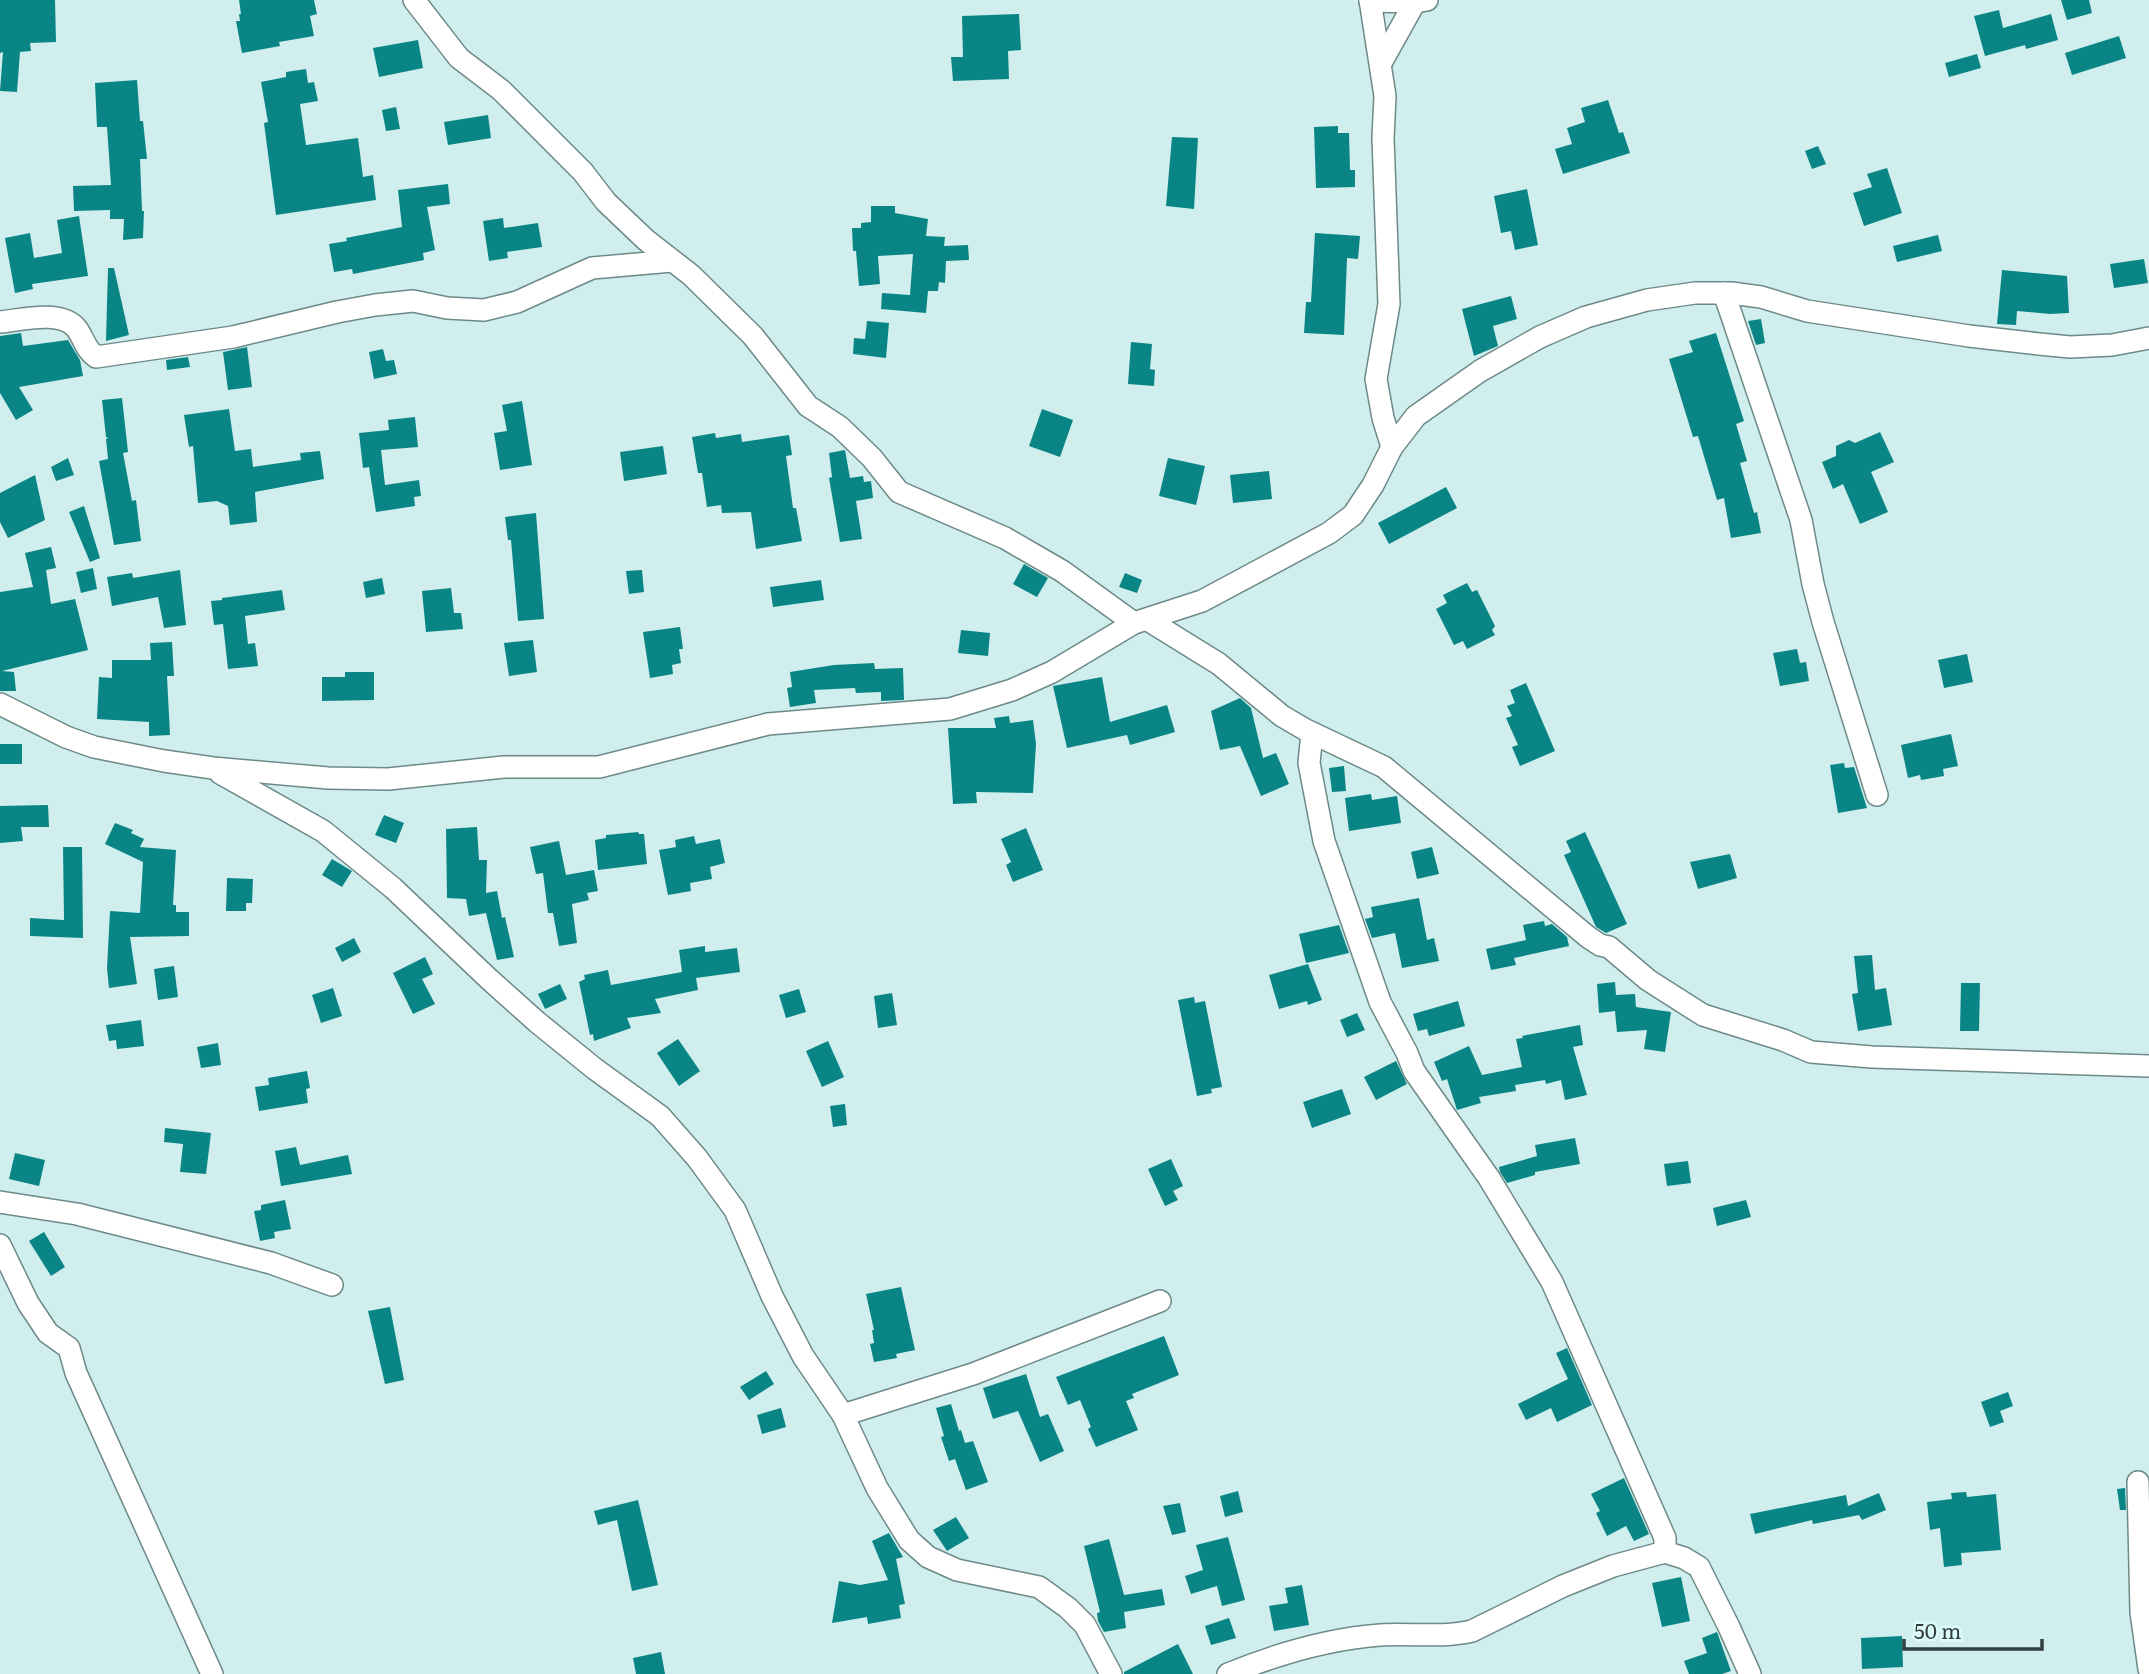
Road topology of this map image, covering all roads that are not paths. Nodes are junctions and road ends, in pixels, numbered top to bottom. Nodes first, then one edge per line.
1 (414, 0) edge
2 (1370, 1) edge
3 (1422, 1) edge
4 (1381, 63) junction
5 (672, 261) junction
6 (1724, 293) junction
7 (0, 322) edge
8 (2149, 338) edge
9 (1392, 447) junction
10 (1141, 621) junction
11 (0, 704) edge
12 (1312, 733) junction
13 (213, 768) junction
14 (1877, 795) dead end
15 (2149, 1066) edge
16 (0, 1202) edge
17 (0, 1245) edge
18 (332, 1285) dead end
19 (1160, 1301) dead end
20 (843, 1416) junction
21 (2138, 1482) dead end
22 (1665, 1552) junction
23 (2149, 1669) edge
24 (212, 1674) edge
25 (1111, 1674) edge
26 (1228, 1674) edge
27 (1749, 1674) edge

1 - 5 street
2 - 3 street
2 - 4 street
3 - 4 street
4 - 9 street
5 - 7 street
5 - 10 street
6 - 8 street
6 - 9 street
6 - 14 street
9 - 10 street
10 - 12 street
10 - 13 street
11 - 13 street
12 - 15 street
12 - 22 street
13 - 20 street
16 - 18 street
17 - 24 street
19 - 20 street
20 - 25 street
21 - 23 street
22 - 26 street
22 - 27 street

